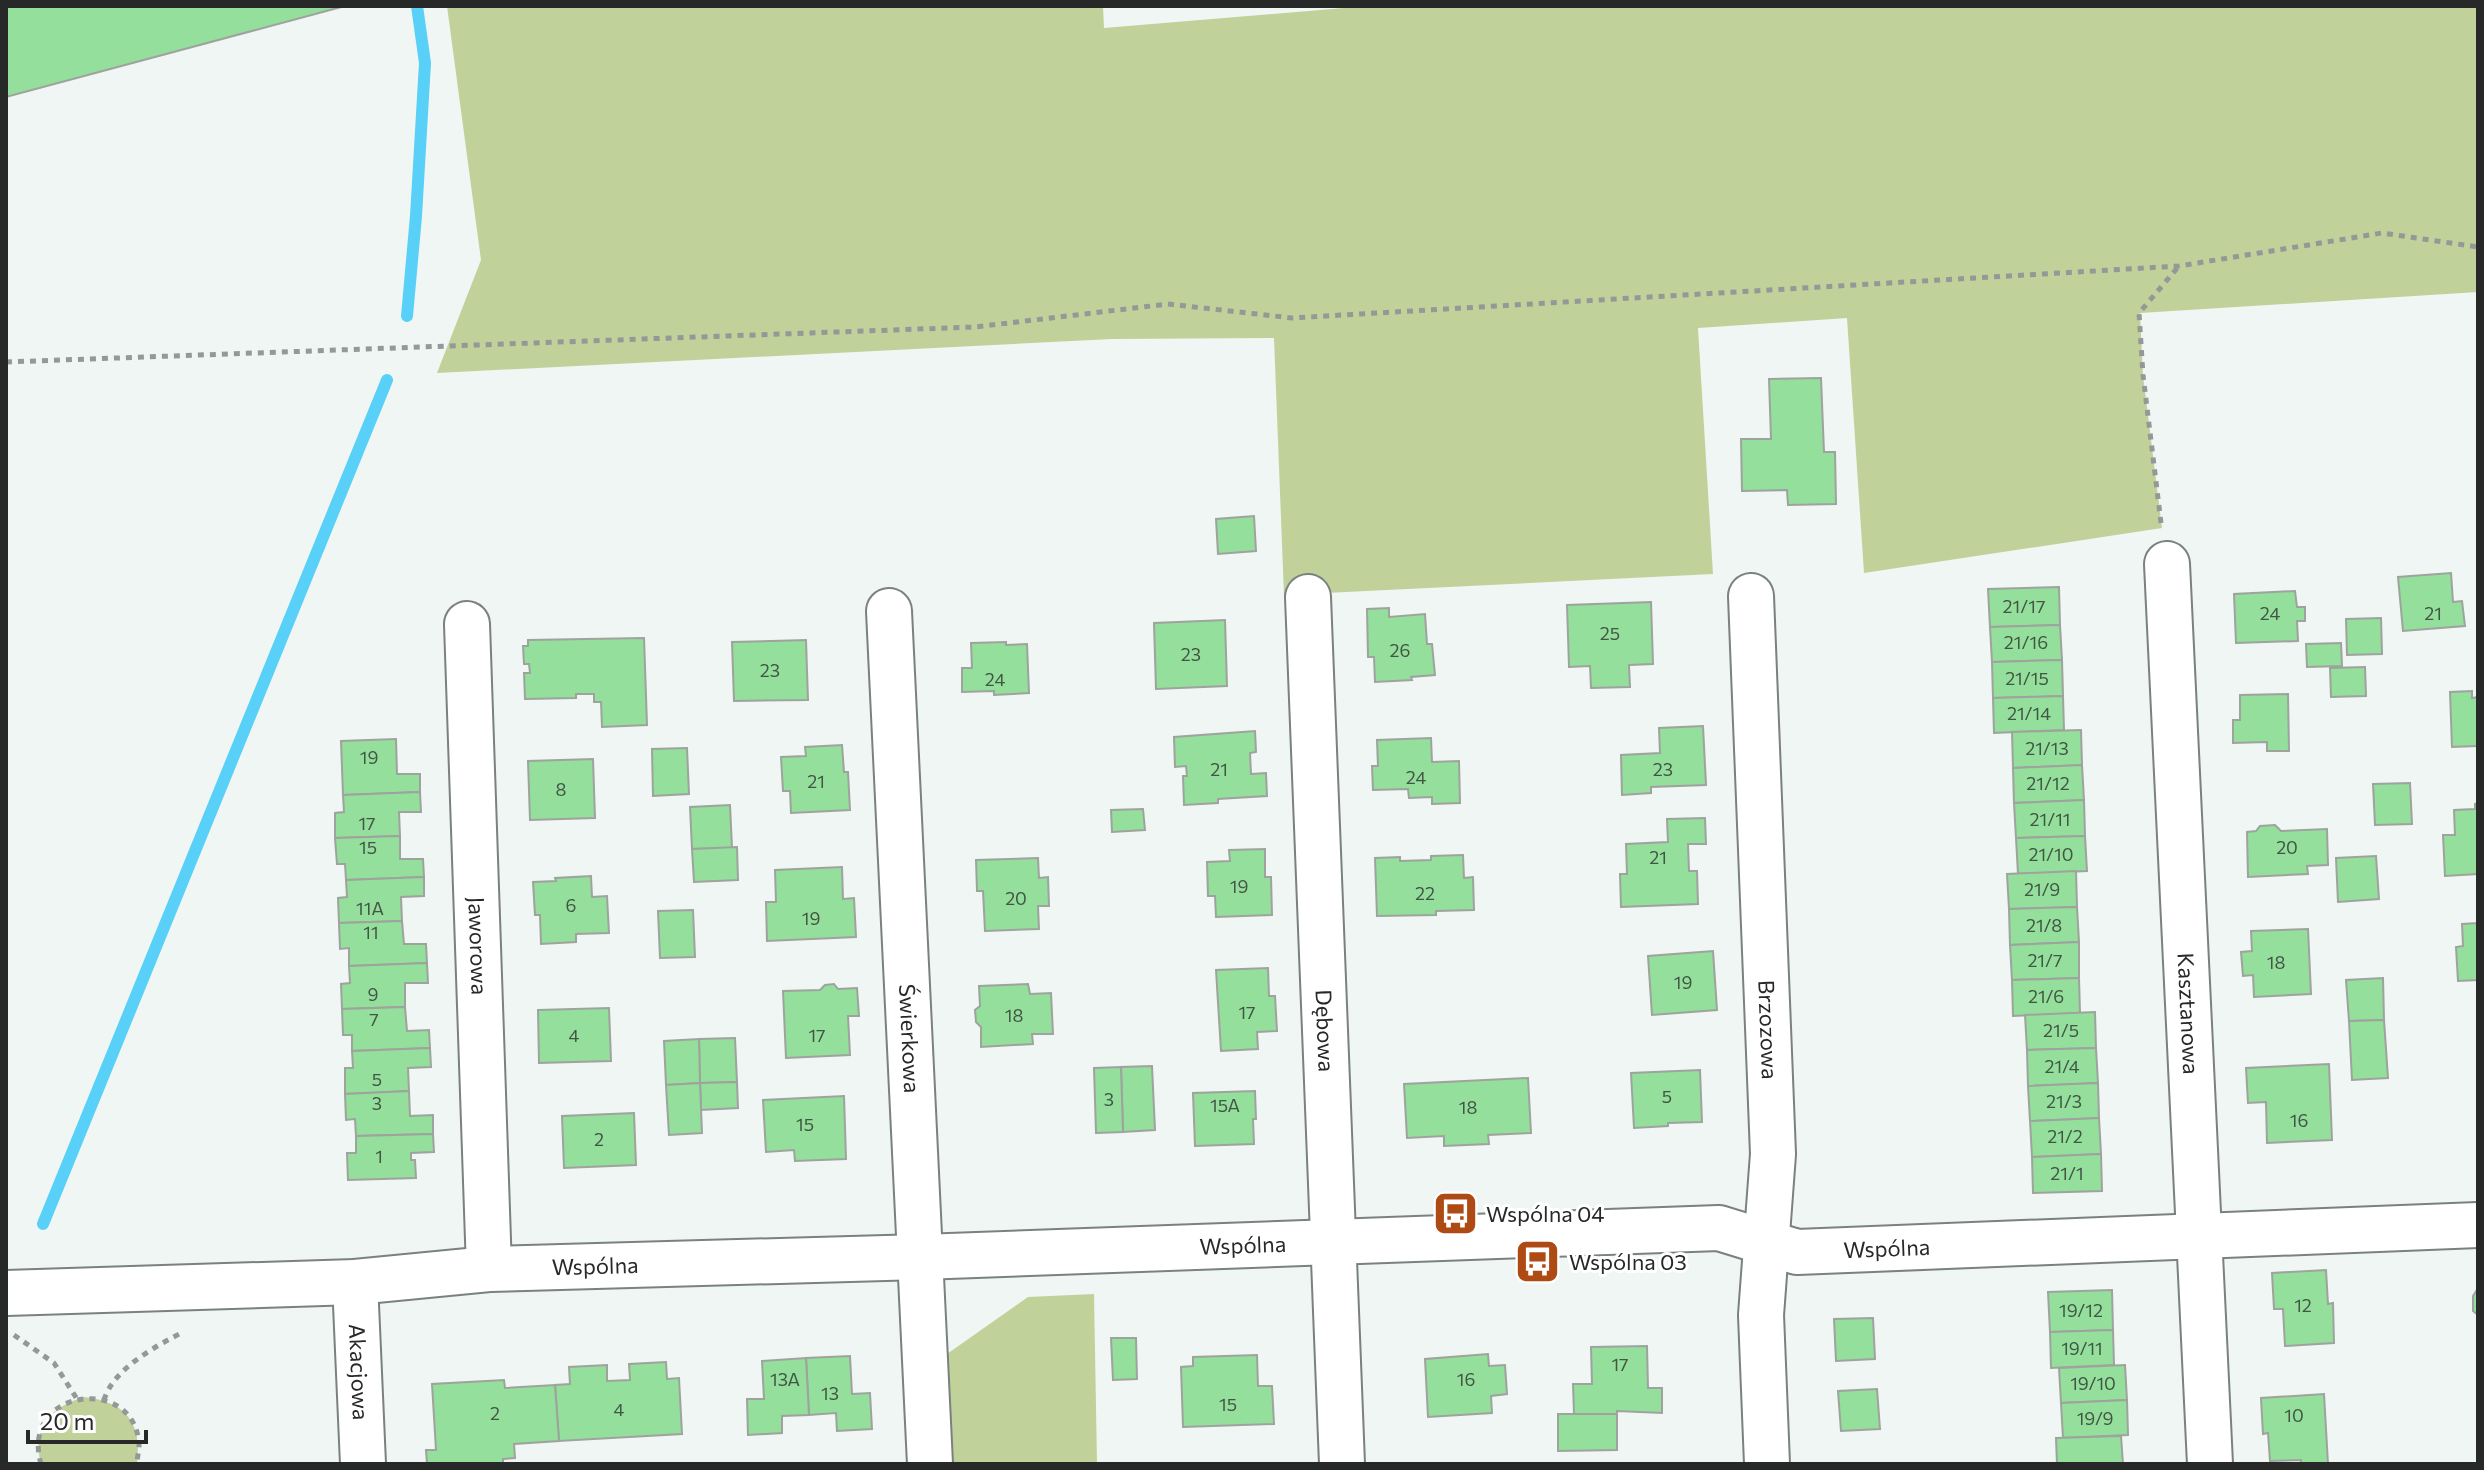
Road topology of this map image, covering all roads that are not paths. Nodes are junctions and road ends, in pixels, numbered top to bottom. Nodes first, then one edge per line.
1 (2167, 564) road end
2 (1751, 596) dead end
3 (1308, 597) dead end
4 (889, 611) dead end
5 (467, 624) dead end
6 (2478, 1225) edge
7 (2199, 1237) junction
8 (1333, 1241) junction
9 (1766, 1243) junction
10 (921, 1257) junction
11 (489, 1269) junction
12 (355, 1282) junction
13 (6, 1293) edge
14 (363, 1464) edge
15 (930, 1464) edge
16 (1342, 1464) edge
17 (1767, 1464) edge
18 (2210, 1464) edge

1 - 7 street, Kasztanowa
2 - 9 street, Brzozowa
3 - 8 street, Dębowa
4 - 10 street, Świerkowa
5 - 11 street, Jaworowa
6 - 7 street, Wspólna
7 - 9 street, Wspólna
7 - 18 street, Kasztanowa
8 - 9 street, Wspólna
8 - 10 street, Wspólna
8 - 16 street, Dębowa
9 - 17 street, Brzozowa
10 - 11 street, Wspólna
10 - 15 street, Świerkowa
11 - 12 street, Wspólna
12 - 13 street, Wspólna
12 - 14 street, Akacjowa

